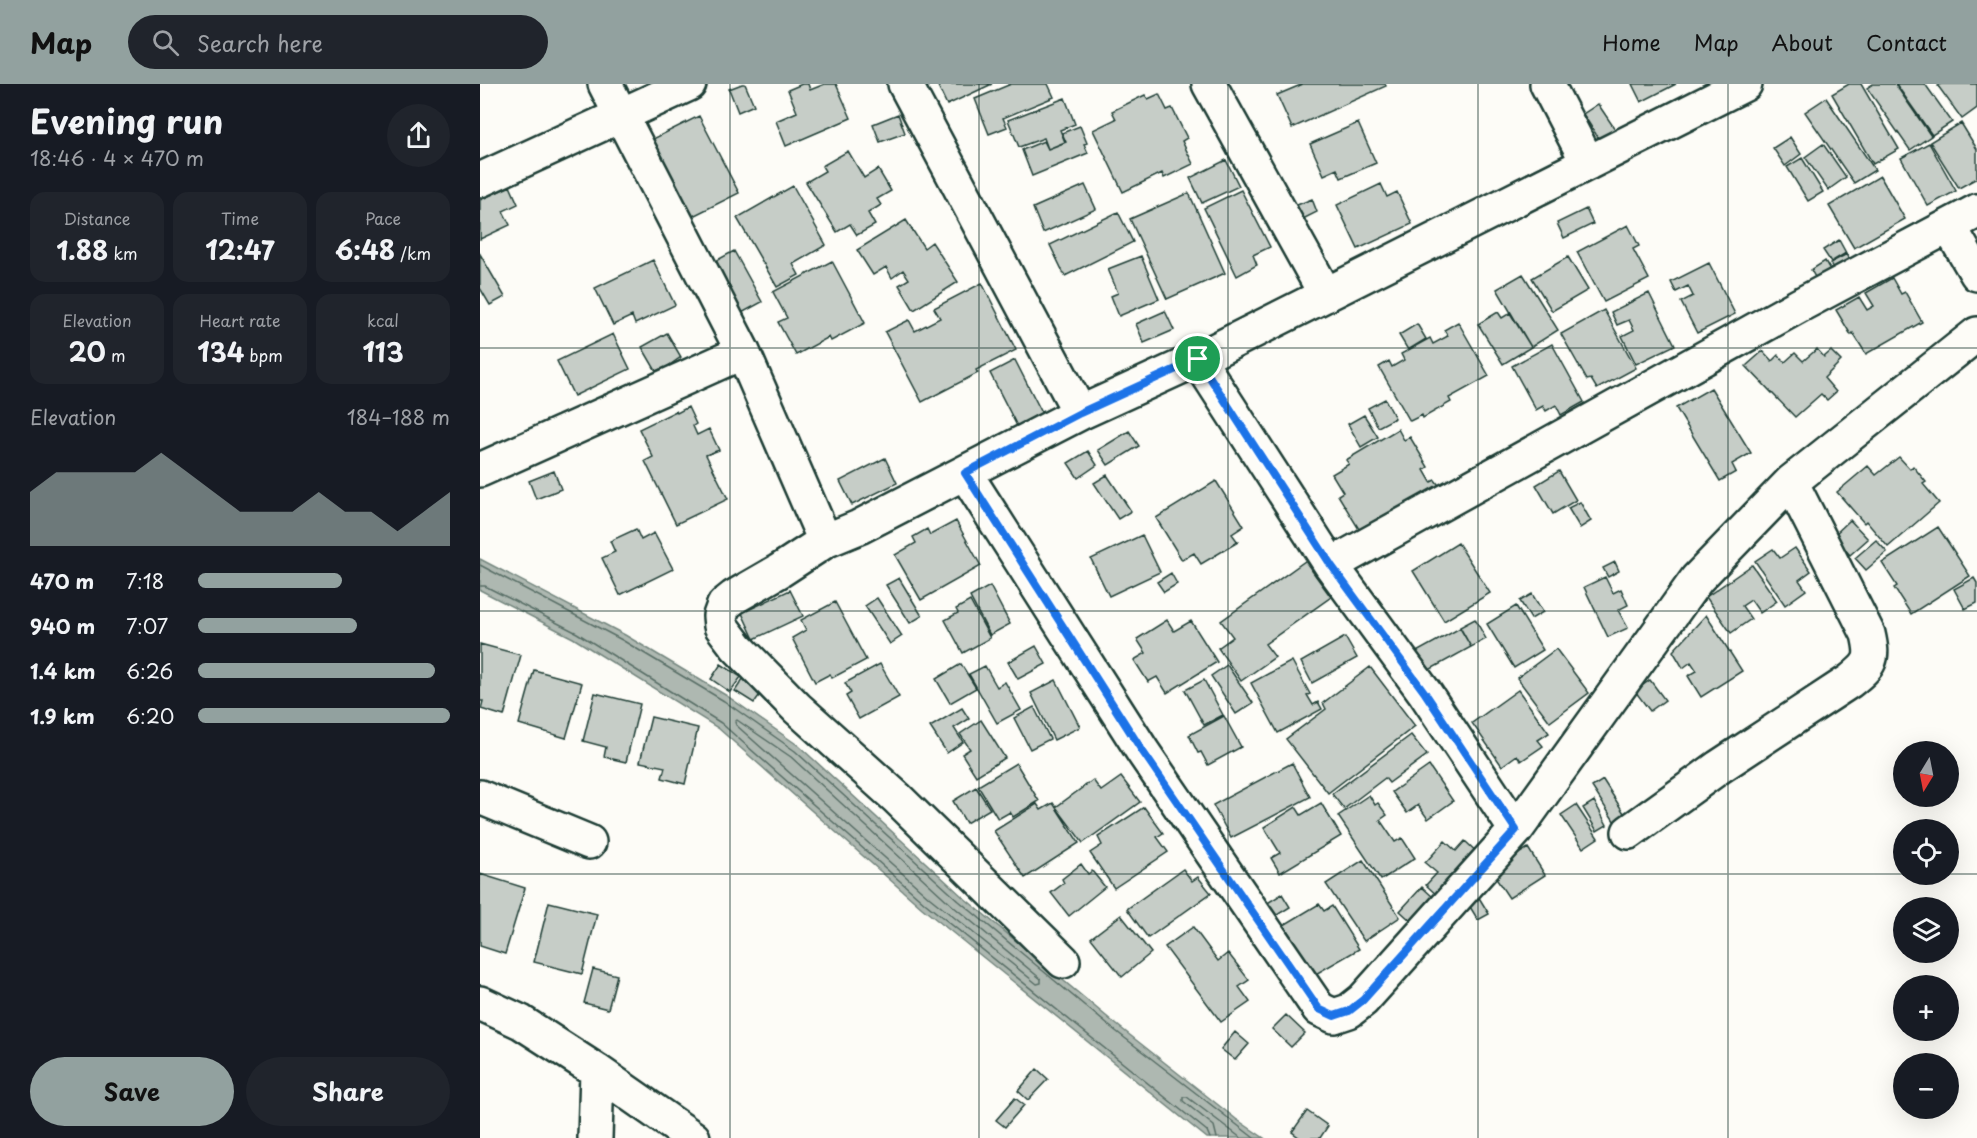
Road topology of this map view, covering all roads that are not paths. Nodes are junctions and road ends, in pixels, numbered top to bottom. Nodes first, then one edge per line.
1 (605, 84) edge
2 (689, 84) edge
3 (905, 84) edge
4 (1209, 84) edge
5 (1547, 84) edge
6 (1745, 84) edge
7 (621, 115) junction
8 (1588, 163) junction
9 (480, 180) edge
10 (1963, 218) edge
11 (1977, 274) edge
12 (1326, 295) junction
13 (1977, 334) edge
14 (743, 352) junction
15 (1198, 359) junction
16 (1080, 413) junction
17 (480, 470) edge
18 (965, 473) junction
19 (1791, 482) junction
20 (825, 542) junction
21 (1331, 565) junction
22 (480, 797) edge
23 (1516, 830) junction
24 (1629, 832) dead end
25 (589, 842) dead end
26 (1063, 961) dead end
27 (480, 1003) edge
28 (597, 1071) junction
29 (595, 1138) edge
30 (693, 1138) edge

1 - 7 street
2 - 7 street
3 - 16 street
4 - 12 street
5 - 8 street
6 - 8 street
7 - 9 street
7 - 14 street
8 - 12 street
10 - 11 street
10 - 21 street
12 - 15 street
13 - 19 street
14 - 17 street
14 - 20 street
15 - 16 street
15 - 21 street
16 - 18 street
18 - 20 street
18 - 23 street
19 - 23 street
19 - 24 street
20 - 26 street
21 - 23 street
22 - 25 street
27 - 28 street
28 - 29 street
28 - 30 street

